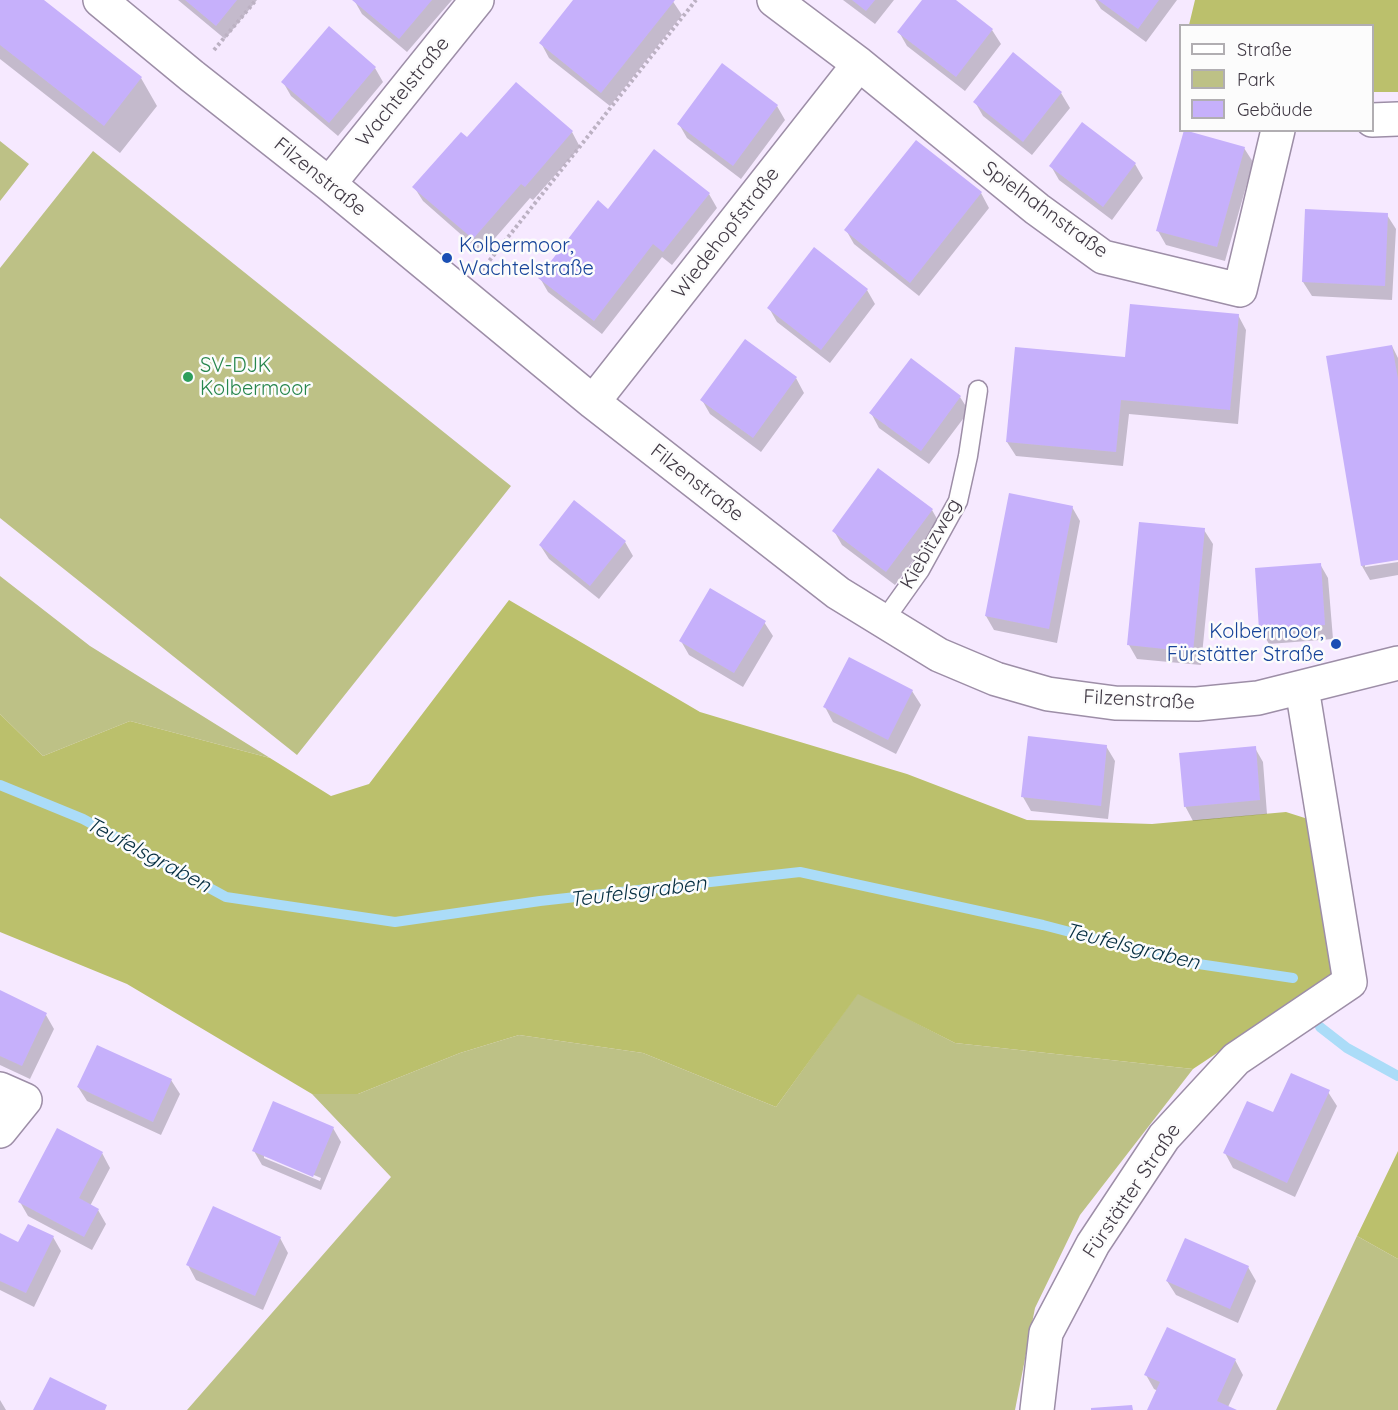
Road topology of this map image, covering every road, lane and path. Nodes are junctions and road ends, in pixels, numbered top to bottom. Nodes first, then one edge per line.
1 (100, 0) edge
2 (256, 0) edge
3 (477, 0) edge
4 (696, 0) edge
5 (774, 0) edge
6 (860, 64) junction
7 (192, 76) junction
8 (1398, 119) edge
9 (1374, 120) edge
10 (1278, 132) edge
11 (329, 184) junction
12 (463, 294) junction
13 (978, 390) dead end
14 (593, 402) junction
15 (883, 622) junction
16 (1398, 663) edge
17 (1302, 688) junction
18 (0, 1089) edge
19 (0, 1131) edge
20 (1037, 1410) edge

1 - 7 street, Filzenstraße
2 - 7 path
3 - 11 street, Wachtelstraße
4 - 12 path
5 - 6 street, Spielhahnstraße
6 - 10 street, Spielhahnstraße
6 - 14 street, Wiedehopfstraße
7 - 11 street, Filzenstraße
8 - 9 street
11 - 12 street, Filzenstraße
12 - 14 street, Filzenstraße
13 - 15 lane, Kiebitzweg
14 - 15 street, Filzenstraße
15 - 17 street, Filzenstraße
16 - 17 street, Filzenstraße
17 - 20 street, Fürstätter Straße
18 - 19 street

